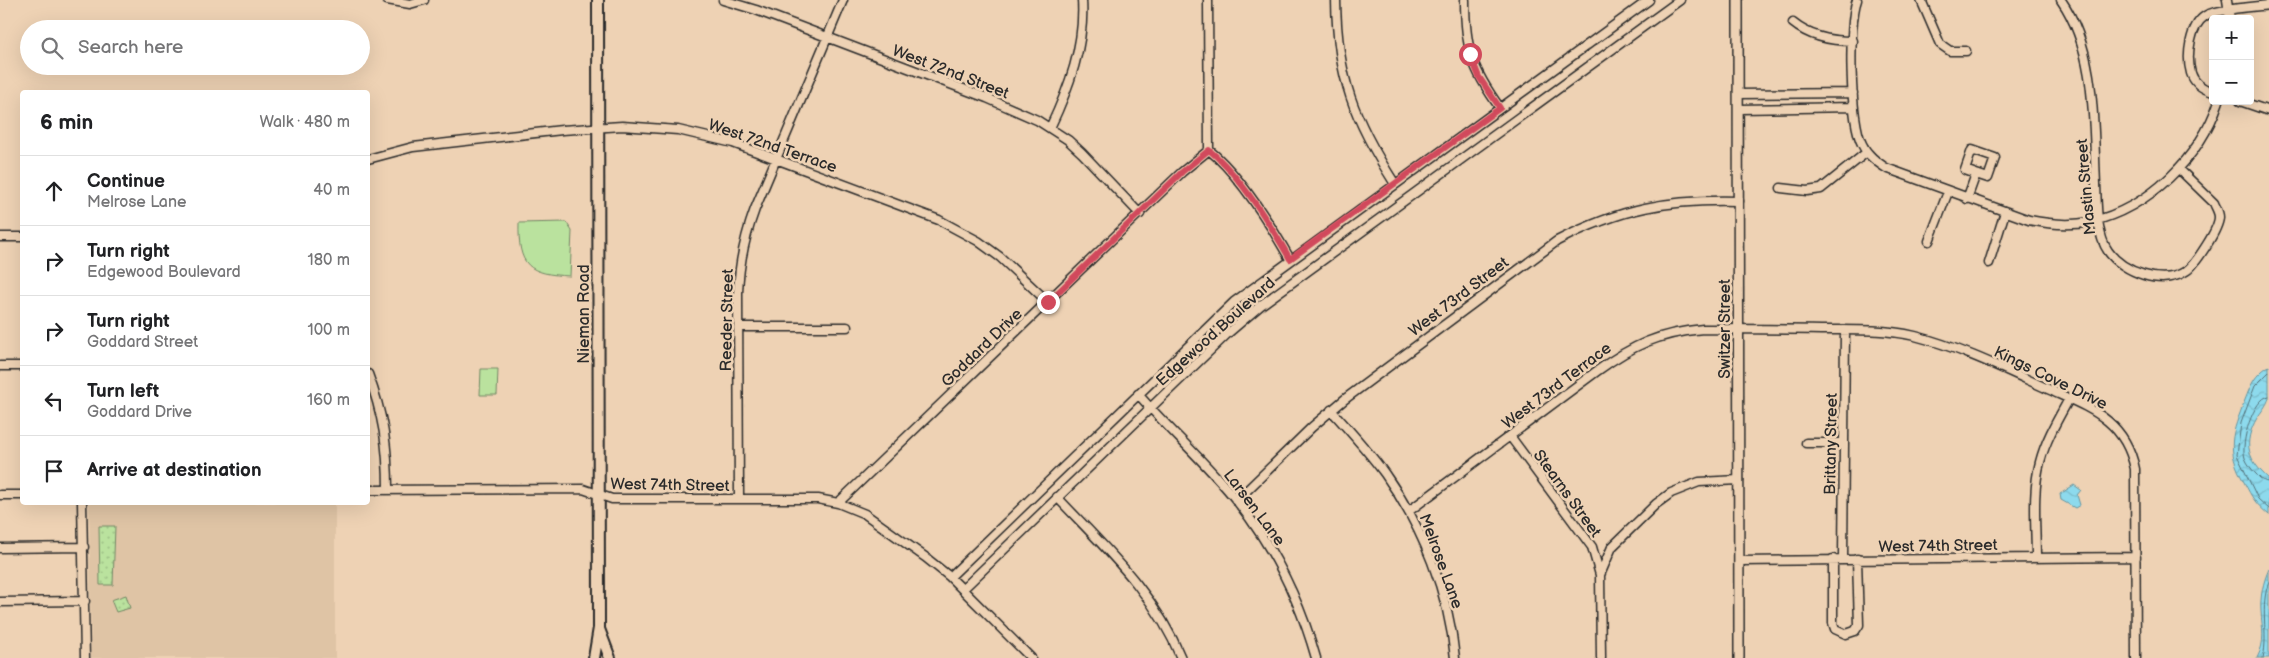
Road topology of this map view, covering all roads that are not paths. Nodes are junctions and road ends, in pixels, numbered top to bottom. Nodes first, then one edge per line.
1 (387, 0) edge
2 (424, 0) edge
3 (598, 0) edge
4 (723, 0) edge
5 (843, 0) edge
6 (1082, 0) edge
7 (1208, 0) edge
8 (1336, 0) edge
9 (1465, 0) edge
10 (1649, 0) edge
11 (1680, 0) edge
12 (1738, 0) edge
13 (1857, 0) edge
14 (1921, 0) edge
15 (2061, 0) edge
16 (2227, 0) edge
17 (2269, 5) edge
18 (2209, 15) edge
19 (2229, 15) edge
20 (1793, 23) dead end
21 (827, 37) junction
22 (1853, 41) junction
23 (1966, 51) dead end
24 (2209, 90) edge
25 (1853, 93) junction
26 (1739, 94) junction
27 (2218, 105) edge
28 (2252, 105) edge
29 (1853, 107) junction
30 (1500, 108) junction
31 (1739, 108) junction
32 (2269, 111) edge
33 (598, 127) junction
34 (1050, 128) junction
35 (1209, 150) junction
36 (1867, 152) junction
37 (370, 158) edge
38 (776, 159) junction
39 (2179, 169) junction
40 (1976, 174) dead end
41 (1395, 184) junction
42 (1781, 188) dead end
43 (1948, 192) junction
44 (1967, 198) junction
45 (1739, 201) junction
46 (2005, 212) junction
47 (1140, 214) junction
48 (2099, 219) junction
49 (20, 237) edge
50 (0, 238) edge
51 (1929, 241) dead end
52 (1290, 259) junction
53 (1989, 263) dead end
54 (1048, 302) junction
55 (739, 327) junction
56 (847, 327) dead end
57 (1739, 329) junction
58 (1845, 330) junction
59 (0, 366) edge
60 (20, 366) edge
61 (370, 379) edge
62 (1138, 394) junction
63 (2069, 399) junction
64 (1150, 408) junction
65 (1331, 410) junction
66 (1510, 436) junction
67 (1806, 443) dead end
68 (1844, 443) junction
69 (1739, 480) junction
70 (370, 490) edge
71 (388, 490) junction
72 (0, 495) edge
73 (20, 495) edge
74 (599, 495) junction
75 (1057, 497) junction
76 (739, 499) junction
77 (1236, 501) junction
78 (838, 502) junction
79 (82, 505) edge
80 (1409, 512) junction
81 (84, 547) junction
82 (0, 548) edge
83 (2136, 557) junction
84 (2036, 558) junction
85 (1833, 559) junction
86 (1843, 559) junction
87 (1858, 559) junction
88 (1739, 562) junction
89 (1600, 575) junction
90 (950, 577) junction
91 (963, 589) junction
92 (84, 601) junction
93 (0, 602) edge
94 (599, 628) junction
95 (85, 658) edge
96 (594, 658) edge
97 (610, 658) edge
98 (1031, 658) edge
99 (1181, 658) edge
100 (1316, 658) edge
101 (1455, 658) edge
102 (1601, 658) edge
103 (1739, 658) edge
104 (2136, 658) edge

1 - 2 street
3 - 33 main road, Nieman Road
4 - 21 street, West 72nd Street
5 - 21 street, Reeder Street
6 - 34 street
7 - 35 street
8 - 41 street
9 - 30 street
10 - 30 street, Edgewood Boulevard
11 - 64 street, Edgewood Boulevard
12 - 26 street, Switzer Street
13 - 22 street
14 - 23 street
15 - 48 street, Mastin Street
16 - 19 street
17 - 19 street
18 - 24 street
20 - 22 street
21 - 34 street, West 72nd Street
21 - 38 street, Reeder Street
22 - 25 street
25 - 26 street
25 - 29 street
26 - 31 street, Switzer Street
27 - 39 street
28 - 32 street
29 - 31 street
29 - 36 street
30 - 41 street, Edgewood Boulevard
31 - 45 street, Switzer Street
33 - 37 street, West 72nd Terrace
33 - 38 street, West 72nd Terrace
33 - 74 main road, Nieman Road
34 - 47 street, West 72nd Street
35 - 47 street, Goddard Drive
35 - 52 street
36 - 42 street
36 - 43 street
38 - 54 street, West 72nd Terrace
38 - 55 street, Reeder Street
39 - 48 street
39 - 48 street, Mastin Street
40 - 44 street
41 - 52 street, Edgewood Boulevard
43 - 44 street
43 - 51 street
44 - 46 street
45 - 57 street, Switzer Street
45 - 65 street, West 73rd Street
46 - 48 street
46 - 53 street
47 - 54 street, Goddard Drive
49 - 50 street
52 - 62 street, Edgewood Boulevard
54 - 78 street, Goddard Drive
55 - 56 street
55 - 76 street, Reeder Street
57 - 58 street, Kings Cove Drive
57 - 66 street, West 73rd Terrace
57 - 69 street, Switzer Street
58 - 63 street, Kings Cove Drive
58 - 68 street, Brittany Street
59 - 60 street
61 - 71 street
62 - 64 street, Larsen Lane
62 - 90 street, Edgewood Boulevard
63 - 83 street, Kings Cove Drive
63 - 84 street
64 - 75 street, Edgewood Boulevard
64 - 77 street, Larsen Lane
65 - 77 street, West 73rd Street
65 - 80 street, Melrose Lane
66 - 80 street, West 73rd Terrace
66 - 89 street, Stearns Street
67 - 68 street
68 - 86 street, Brittany Street
69 - 88 street, Switzer Street
69 - 89 street
70 - 71 street, West 74th Street
71 - 74 street, West 74th Street
72 - 73 street
74 - 76 street, West 74th Street
74 - 94 main road, Nieman Road
75 - 91 street, Edgewood Boulevard
75 - 99 street
76 - 78 street, West 74th Street
77 - 100 street, Larsen Lane
78 - 90 street, West 74th Street
79 - 81 street
80 - 101 street, Melrose Lane
81 - 82 street
81 - 92 street
83 - 84 street, West 74th Street
83 - 104 street, Kings Cove Drive
84 - 87 street, West 74th Street
85 - 86 street, West 74th Street
85 - 87 street
85 - 88 street, West 74th Street
86 - 87 street, West 74th Street
88 - 103 street, Switzer Street
89 - 102 street, Stearns Street
90 - 91 street, West 74th Street
91 - 98 street, West 74th Street
92 - 93 street
92 - 95 street
94 - 96 main road, Nieman Road
94 - 97 main road, Nieman Road

